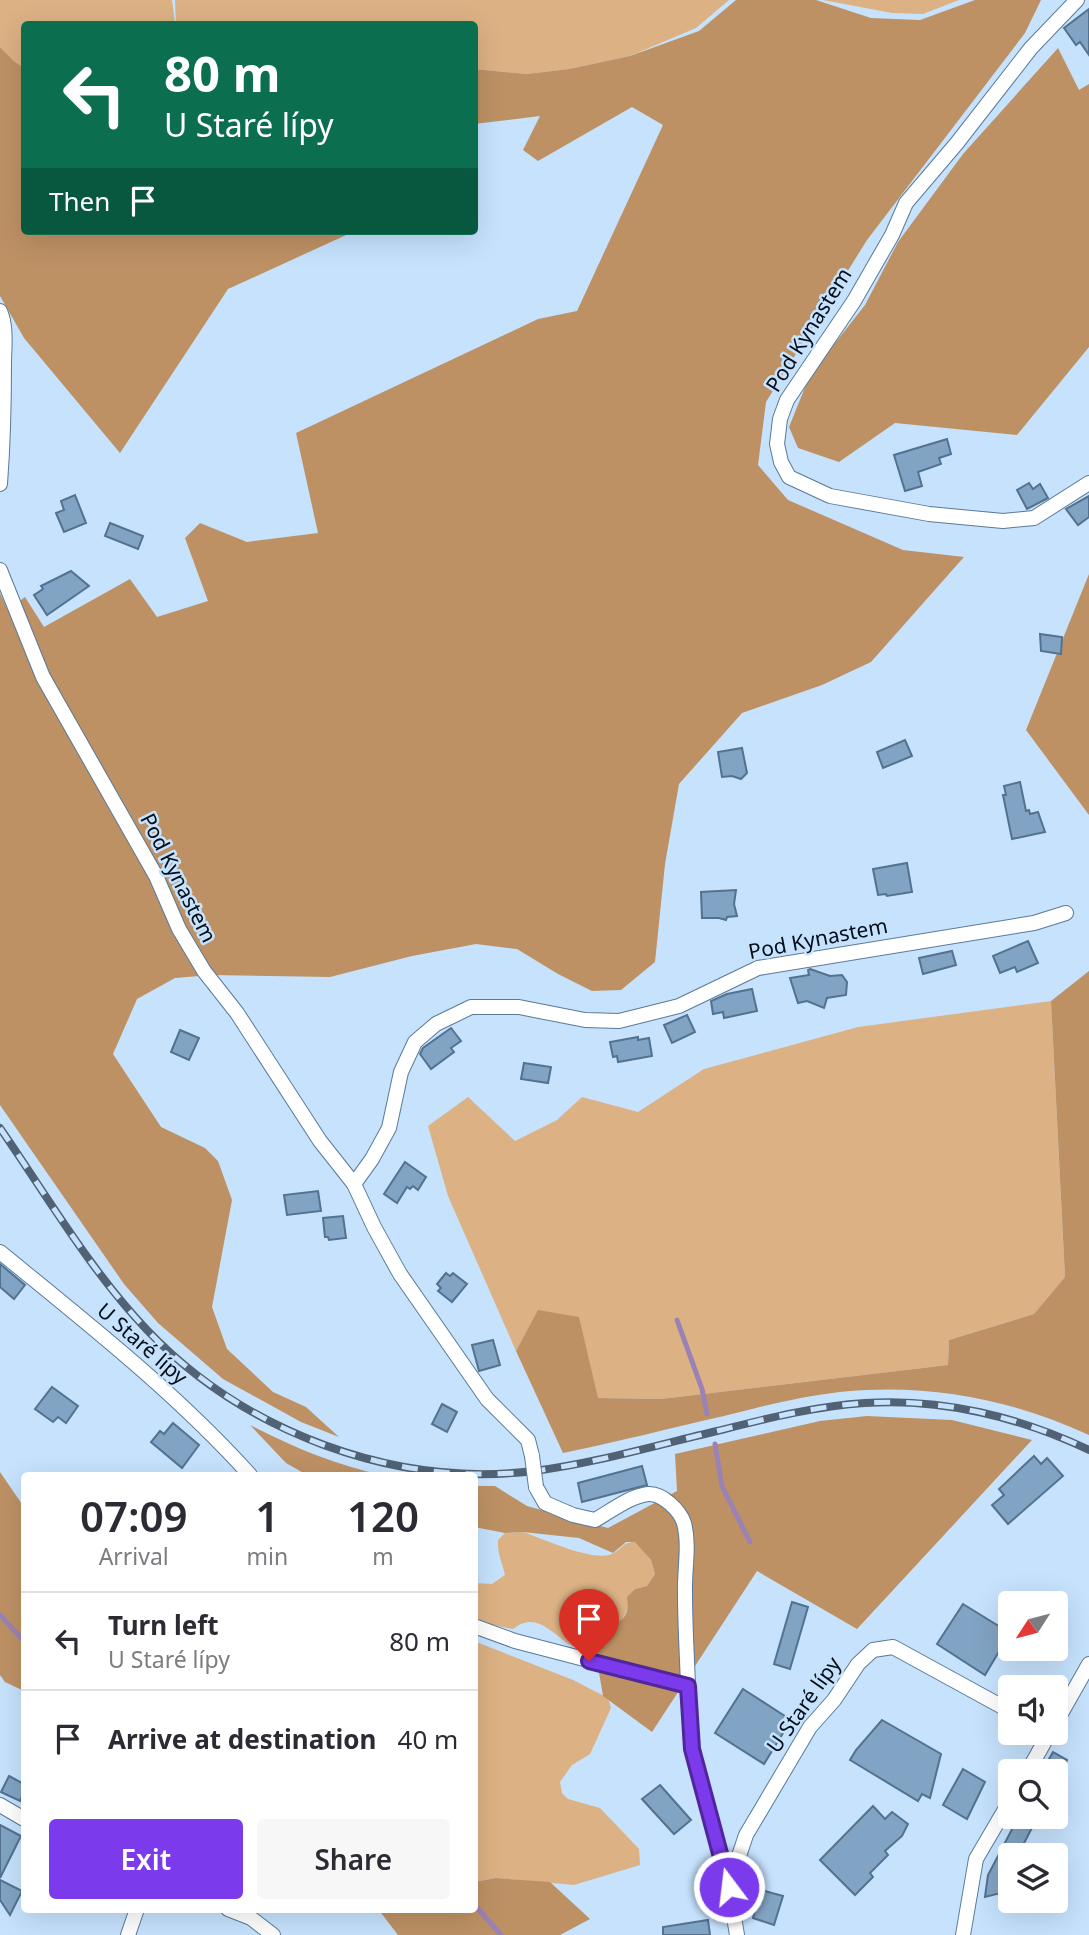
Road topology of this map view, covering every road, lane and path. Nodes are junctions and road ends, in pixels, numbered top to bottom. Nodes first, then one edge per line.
1 (1077, 0) edge
2 (0, 311) edge
3 (0, 484) edge
4 (1089, 484) edge
5 (0, 570) edge
6 (1066, 913) dead end
7 (354, 1184) junction
8 (0, 1252) edge
9 (247, 1472) edge
10 (478, 1627) edge
11 (1089, 1664) edge
12 (688, 1686) junction
13 (1068, 1701) edge
14 (998, 1705) edge
15 (0, 1805) edge
16 (21, 1817) edge
17 (998, 1821) edge
18 (729, 1887) junction
19 (136, 1913) edge
20 (238, 1913) edge
21 (128, 1935) edge
22 (273, 1935) edge
23 (737, 1935) edge
24 (963, 1935) edge

1 - 4 street, Pod Kynastem
2 - 3 street
5 - 7 street, Pod Kynastem
6 - 7 street, Pod Kynastem
7 - 12 street, Pod Kynastem, bridge
8 - 9 street, U Staré lípy
10 - 12 street
11 - 13 street
12 - 18 street, U Staré lípy
14 - 18 street, U Staré lípy
15 - 16 street
17 - 24 street
18 - 23 street, U Staré lípy
19 - 21 street
20 - 22 street

